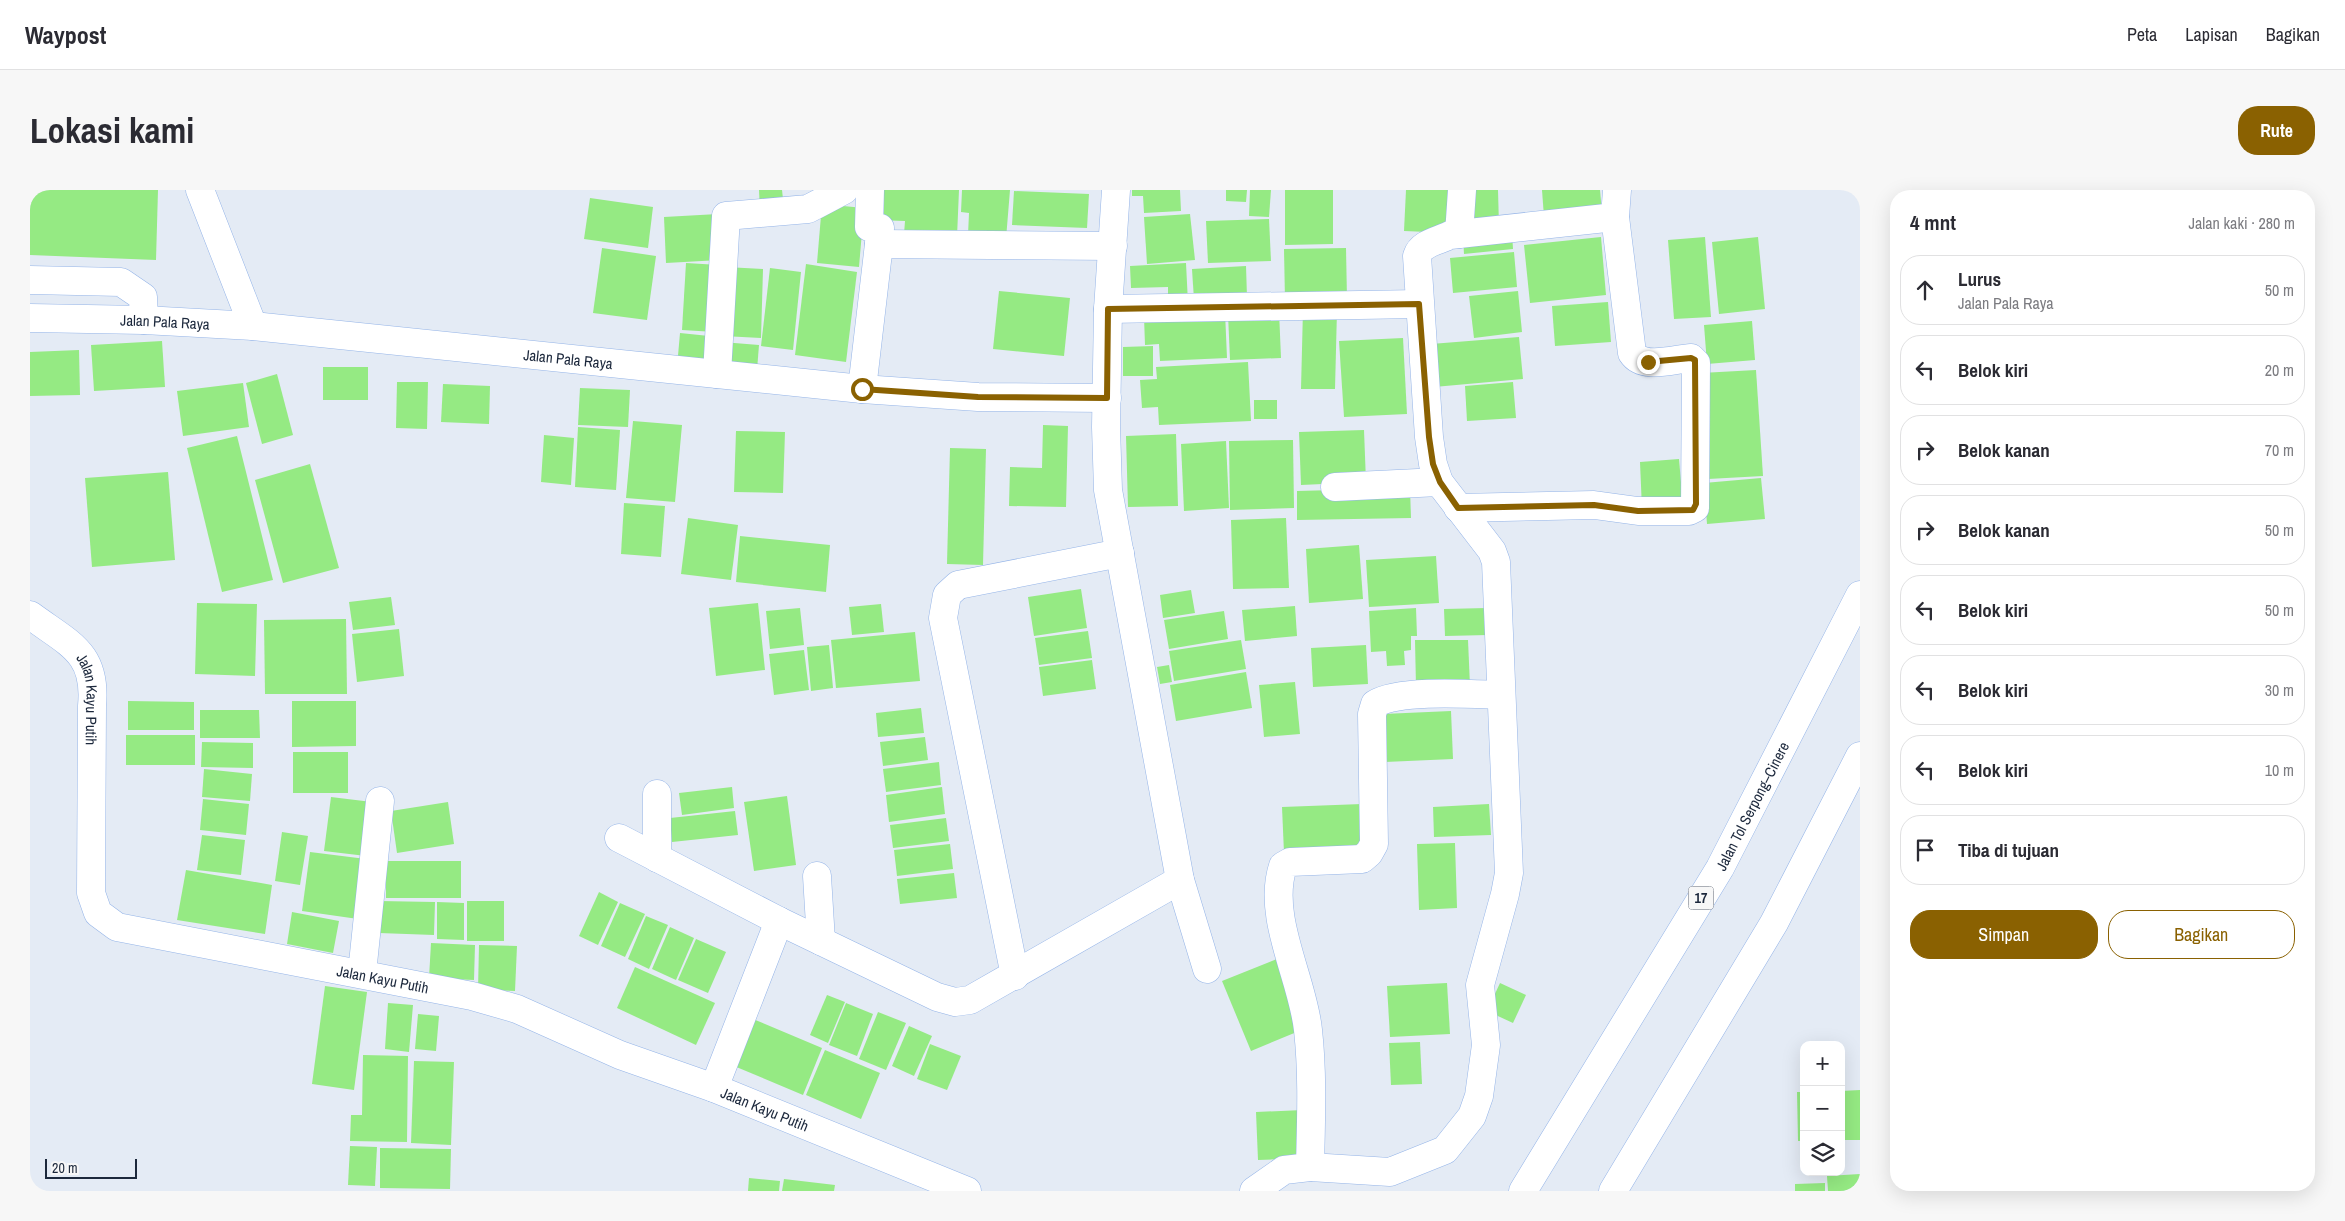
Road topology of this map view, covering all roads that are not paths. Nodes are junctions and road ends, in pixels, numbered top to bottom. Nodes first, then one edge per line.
1 (200, 190) edge
2 (844, 190) edge
3 (870, 190) edge
4 (1116, 190) edge
5 (1462, 190) edge
6 (1616, 190) edge
7 (1615, 217) junction
8 (1459, 234) junction
9 (880, 244) junction
10 (1113, 246) junction
11 (30, 280) edge
12 (1419, 304) junction
13 (1108, 309) junction
14 (30, 318) edge
15 (144, 320) junction
16 (253, 326) junction
17 (717, 374) junction
18 (862, 389) junction
19 (1107, 398) junction
20 (1440, 482) junction
21 (1335, 487) dead end
22 (1458, 508) junction
23 (1120, 553) junction
24 (1860, 595) edge
25 (30, 615) edge
26 (1500, 695) junction
27 (1860, 756) edge
28 (656, 794) dead end
29 (380, 801) dead end
30 (619, 838) dead end
31 (657, 858) junction
32 (816, 876) dead end
33 (1180, 880) junction
34 (780, 921) junction
35 (821, 941) junction
36 (1207, 969) dead end
37 (362, 973) junction
38 (1014, 976) junction
39 (714, 1088) junction
40 (1310, 1167) junction
41 (1388, 1182) edge
42 (924, 1183) edge
43 (967, 1191) edge
44 (1254, 1191) edge
45 (1523, 1191) edge
46 (1613, 1191) edge

1 - 16 main road
2 - 17 main road
3 - 9 main road
4 - 10 main road
5 - 8 main road
6 - 7 main road
7 - 8 main road
7 - 22 main road
8 - 12 main road
9 - 10 main road
9 - 18 main road
10 - 13 main road
11 - 15 main road
12 - 13 main road
12 - 20 main road
13 - 19 main road
14 - 15 main road, Jalan Pala Raya
15 - 16 main road, Jalan Pala Raya
16 - 17 main road, Jalan Pala Raya
17 - 18 main road, Jalan Pala Raya
18 - 19 main road, Jalan Pala Raya
19 - 23 main road
20 - 21 main road
20 - 22 main road
22 - 26 main road
23 - 33 main road
23 - 38 main road
24 - 45 main road, Jalan Tol Serpong–Cinere / 17
25 - 37 main road, Jalan Kayu Putih
26 - 40 main road
26 - 41 main road
27 - 46 main road
28 - 31 main road
29 - 37 main road
30 - 31 main road
31 - 34 main road
32 - 35 main road
33 - 36 main road
33 - 38 main road
34 - 35 main road
34 - 39 main road
35 - 38 main road
37 - 39 main road, Jalan Kayu Putih
39 - 42 main road, Jalan Kayu Putih
40 - 41 main road
40 - 44 main road
42 - 43 main road, Jalan Kayu Putih

